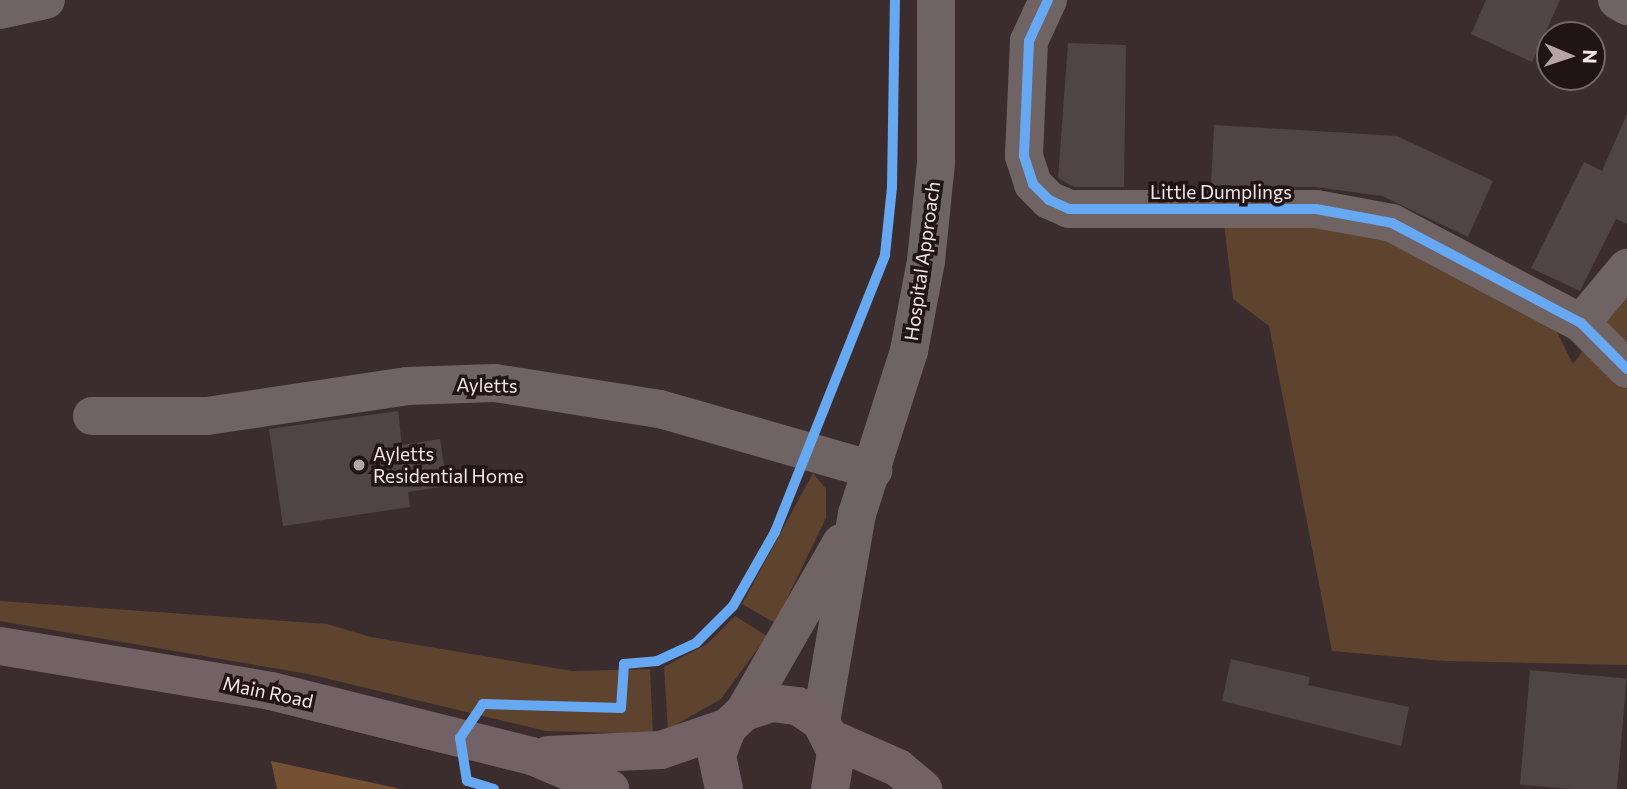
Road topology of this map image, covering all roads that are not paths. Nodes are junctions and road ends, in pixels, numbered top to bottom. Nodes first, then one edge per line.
1 (46, 0) edge
2 (936, 0) edge
3 (1048, 0) edge
4 (1617, 0) edge
5 (1627, 6) edge
6 (0, 10) edge
7 (1627, 268) edge
8 (1581, 323) junction
9 (1627, 369) edge
10 (92, 416) dead end
11 (873, 470) junction
12 (857, 514) junction
13 (0, 646) edge
14 (736, 719) junction
15 (826, 730) junction
16 (532, 756) junction
17 (610, 789) edge
18 (724, 789) edge
19 (830, 789) edge
20 (922, 789) edge

1 - 6 street
2 - 11 street, Hospital Approach
3 - 8 street, Little Dumplings
4 - 5 street
7 - 8 street
8 - 9 street, Little Dumplings
10 - 11 street, Ayletts
11 - 12 street, Hospital Approach
12 - 14 street, Hospital Approach
12 - 15 street, Hospital Approach
13 - 16 main road, Main Road
14 - 15 main road, Main Road
14 - 16 main road, Main Road
14 - 18 main road
15 - 19 main road
15 - 20 main road, Main Road
16 - 17 main road, Main Road

